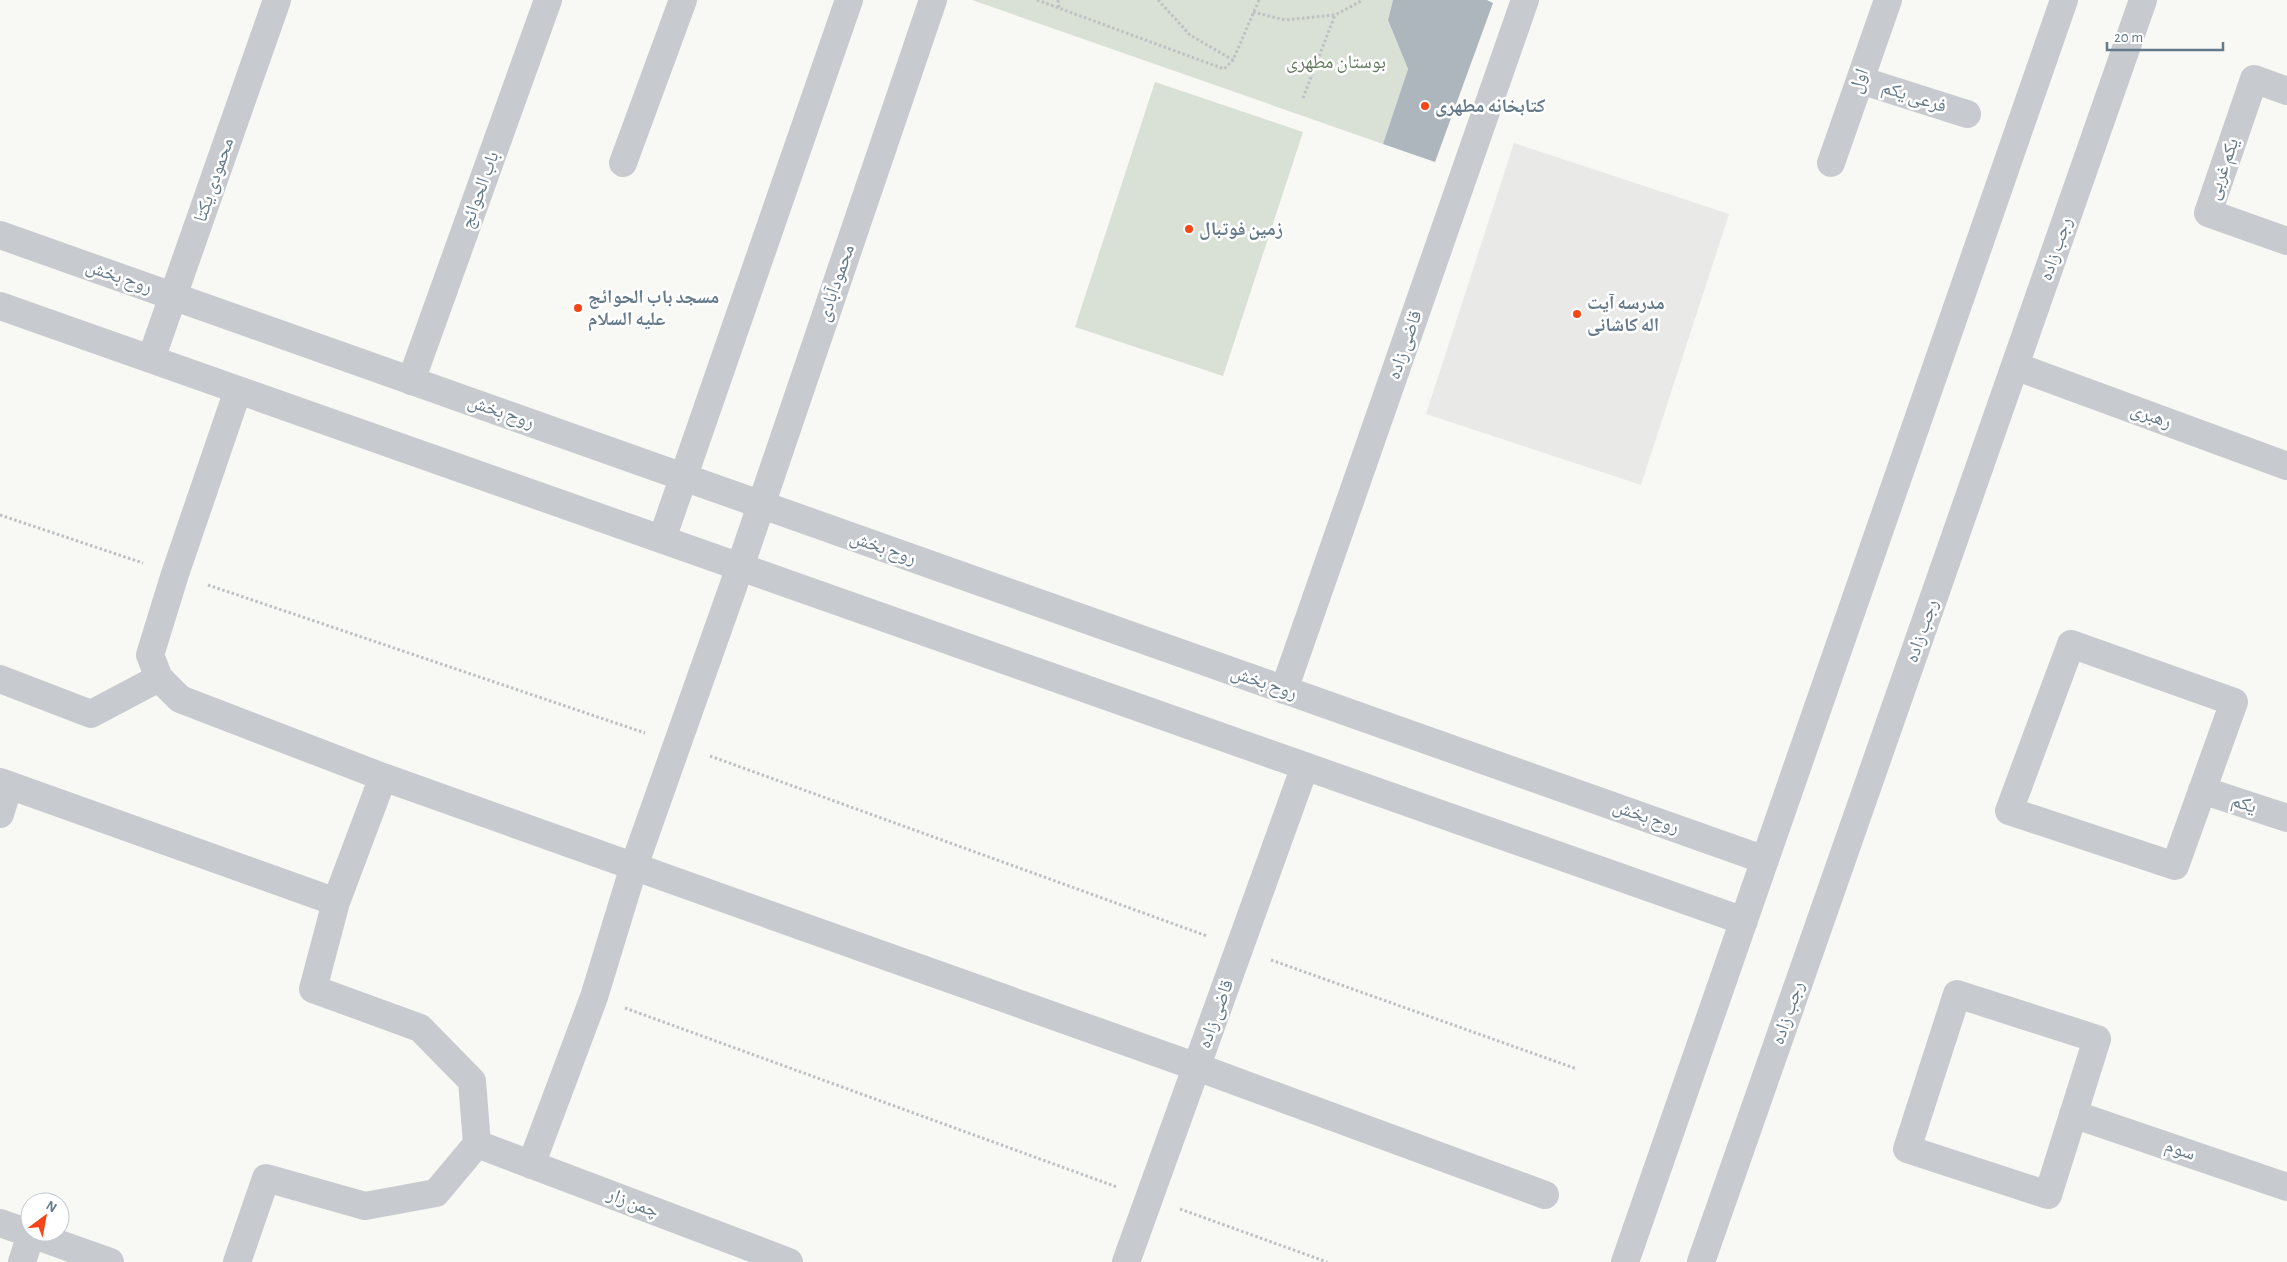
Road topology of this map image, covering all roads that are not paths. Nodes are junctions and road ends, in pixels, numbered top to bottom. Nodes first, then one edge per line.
1 (277, 0) edge
2 (548, 0) edge
3 (683, 0) edge
4 (850, 0) edge
5 (933, 0) edge
6 (1525, 0) edge
7 (1888, 0) edge
8 (2064, 0) edge
9 (2143, 0) edge
10 (1860, 80) junction
11 (2287, 91) edge
12 (1967, 114) dead end
13 (623, 163) dead end
14 (1831, 163) dead end
15 (0, 235) edge
16 (2287, 240) edge
17 (173, 296) junction
18 (0, 306) edge
19 (151, 359) junction
20 (2015, 366) junction
21 (411, 381) junction
22 (238, 390) junction
23 (2287, 466) edge
24 (684, 477) junction
25 (761, 505) junction
26 (662, 539) junction
27 (740, 567) junction
28 (159, 678) junction
29 (0, 679) edge
30 (1284, 690) junction
31 (1305, 766) junction
32 (383, 777) junction
33 (5, 783) edge
34 (2202, 790) junction
35 (0, 814) edge
36 (2287, 818) edge
37 (1765, 860) junction
38 (634, 866) junction
39 (336, 902) junction
40 (1744, 921) junction
41 (1197, 1067) junction
42 (2074, 1114) junction
43 (478, 1144) junction
44 (532, 1165) junction
45 (2287, 1186) edge
46 (1545, 1195) dead end
47 (0, 1223) edge
48 (20, 1230) edge
49 (28, 1242) edge
50 (54, 1242) edge
51 (22, 1262) edge
52 (110, 1262) edge
53 (237, 1262) edge
54 (789, 1262) edge
55 (1126, 1262) edge
56 (1625, 1262) edge
57 (1701, 1262) edge

1 - 17 street, محمودی یکتا
2 - 21 street, باب الحوائج
3 - 13 street
4 - 24 street
5 - 25 street, محمودآبادی
6 - 30 street, قاضی زاده
7 - 10 street, اول
8 - 37 street
9 - 20 street, رجب زاده
10 - 12 street, فرعی یکم
10 - 14 street, اول
11 - 16 street, یکم غربی
15 - 17 street, روح بخش
17 - 19 street, محمودی یکتا
17 - 21 street, روح بخش
18 - 19 street
19 - 22 street
20 - 23 street, رهبری
20 - 57 street, رجب زاده
21 - 24 street, روح بخش
22 - 26 street
22 - 28 street
24 - 25 street, روح بخش
24 - 26 street
25 - 27 street, محمودآبادی
25 - 30 street, روح بخش
26 - 27 street
27 - 31 street
27 - 38 street, محمودآبادی
28 - 29 street
28 - 32 street
30 - 37 street, روح بخش
31 - 40 street
31 - 41 street, قاضی زاده
32 - 38 street
32 - 39 street
33 - 35 street
33 - 39 street
34 - 34 street
34 - 36 street, یکم
37 - 40 street
38 - 41 street
38 - 44 street, محمودآبادی
39 - 43 street
40 - 56 street
41 - 46 street
41 - 55 street, قاضی زاده
42 - 42 street
42 - 45 street, سوم
43 - 44 street, چمن زار
43 - 53 street
44 - 54 street, چمن زار
47 - 48 street
49 - 51 street
50 - 52 street

